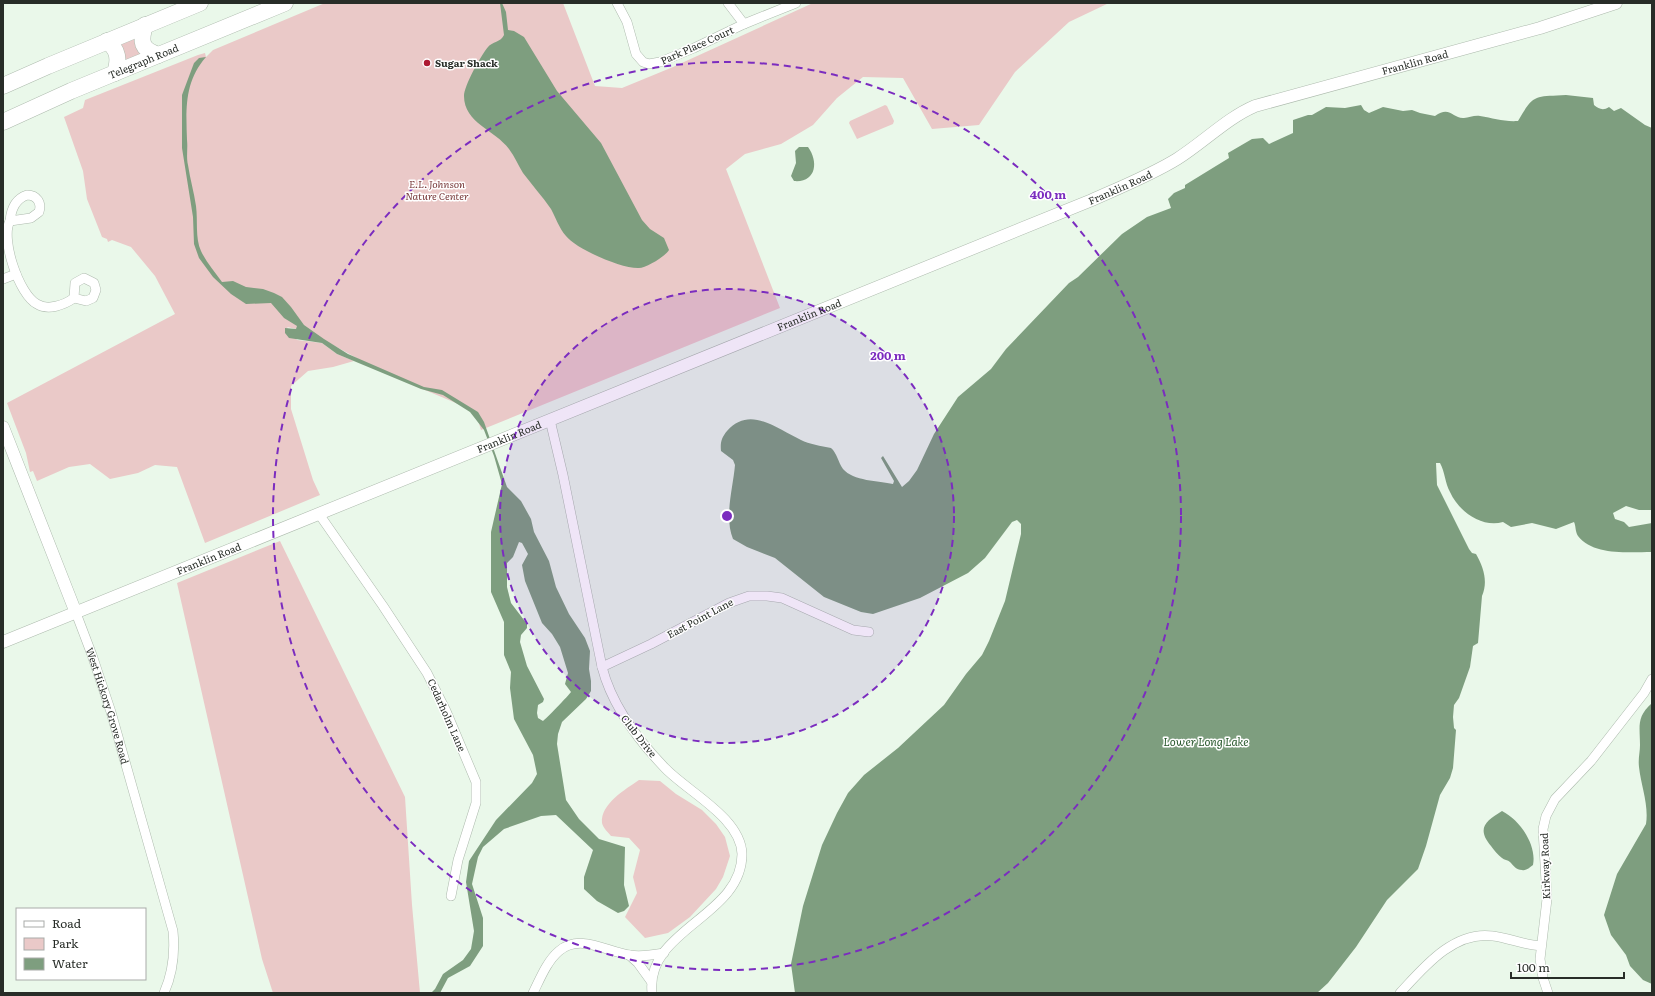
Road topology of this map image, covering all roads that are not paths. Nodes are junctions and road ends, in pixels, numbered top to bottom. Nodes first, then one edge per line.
1 (200, 3) edge
2 (285, 3) edge
3 (617, 3) edge
4 (728, 3) edge
5 (796, 3) edge
6 (1616, 3) edge
7 (744, 24) junction
8 (145, 26) junction
9 (107, 41) junction
10 (158, 55) junction
11 (115, 73) junction
12 (3, 86) edge
13 (3, 122) edge
14 (10, 221) dead end
15 (16, 274) junction
16 (3, 279) edge
17 (74, 298) dead end
18 (550, 420) junction
19 (3, 427) edge
20 (319, 514) junction
21 (76, 613) junction
22 (869, 632) dead end
23 (3, 642) edge
24 (602, 667) junction
25 (1652, 679) edge
26 (451, 896) dead end
27 (1541, 946) junction
28 (664, 953) junction
29 (629, 955) junction
30 (651, 981) junction
31 (164, 993) edge
32 (532, 993) edge
33 (652, 993) edge
34 (1400, 993) edge
35 (1548, 993) edge

1 - 8 highway
2 - 10 highway, Telegraph Road
3 - 7 street, Park Place Court
4 - 7 street, Park Place Court
5 - 7 street, Park Place Court
6 - 18 street, Franklin Road
8 - 9 highway
8 - 10 highway
9 - 11 highway
9 - 12 highway
10 - 11 highway, Telegraph Road
11 - 13 highway, Telegraph Road
14 - 15 street
15 - 16 street
15 - 17 street
18 - 20 street, Franklin Road
18 - 24 street, Club Drive
19 - 21 street, West Hickory Grove Road
20 - 21 street, Franklin Road
20 - 26 street, Cedarholm Lane
21 - 23 street, Franklin Road
21 - 31 street, West Hickory Grove Road
22 - 24 street, East Point Lane
24 - 28 street, Club Drive
25 - 27 street, Kirkway Road
27 - 34 street
27 - 35 street, Kirkway Road
28 - 29 street
28 - 30 street, Club Drive
29 - 30 street
29 - 32 street
30 - 33 street, Club Drive

